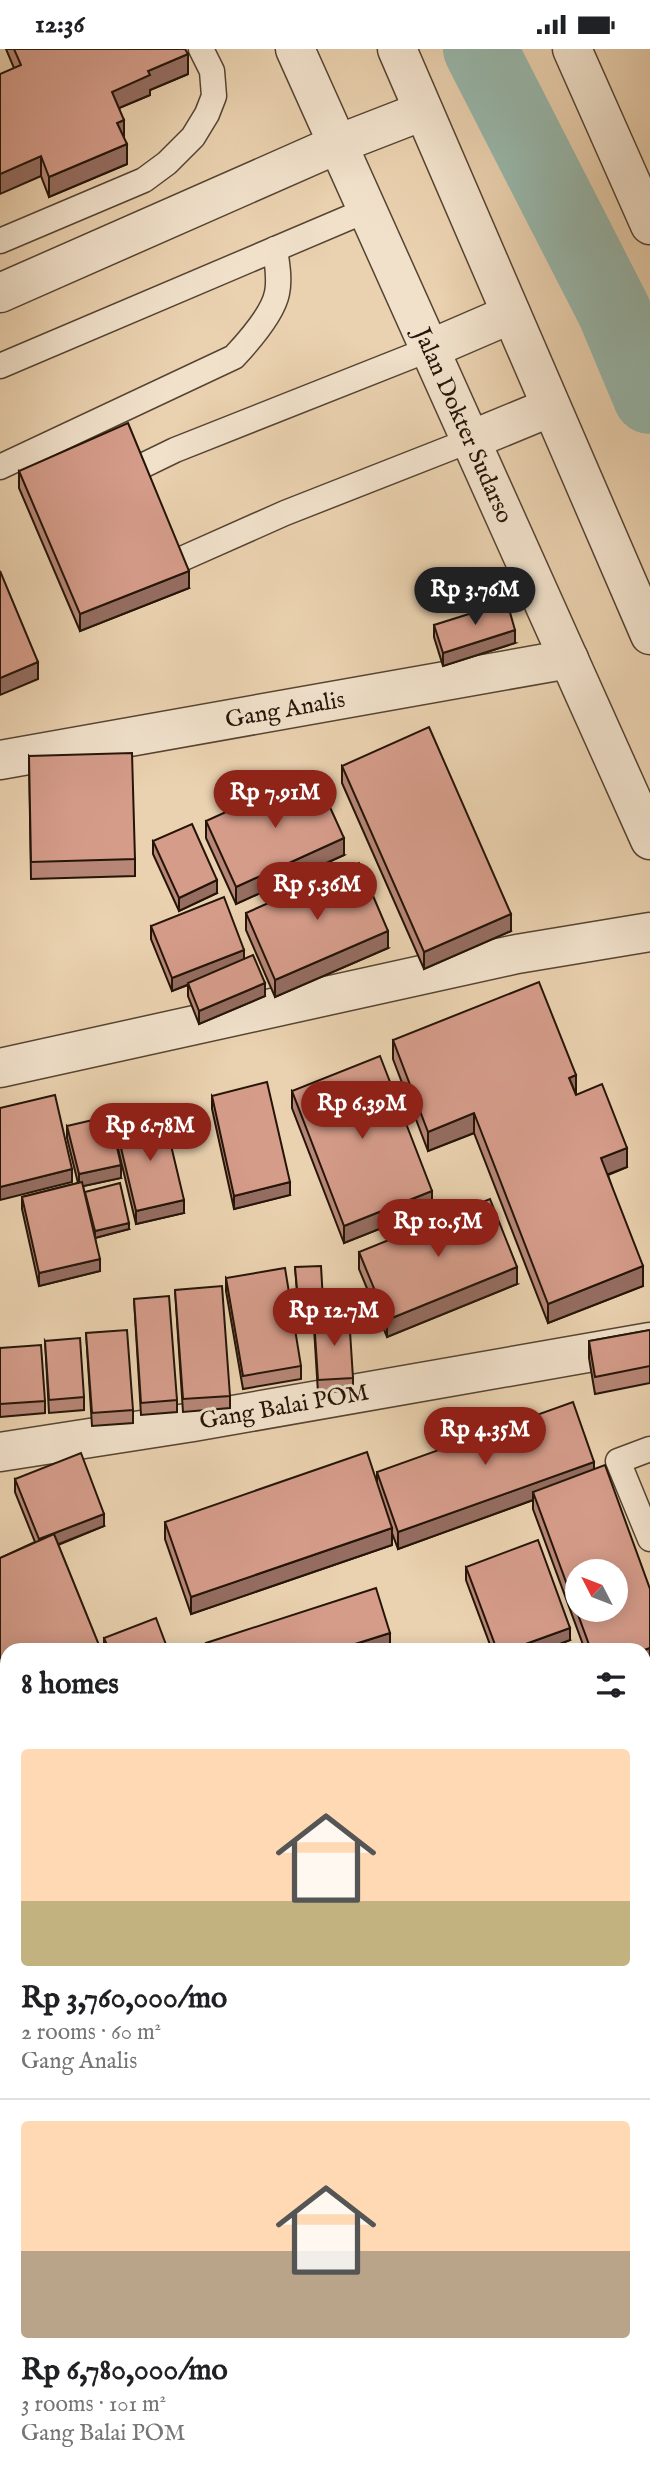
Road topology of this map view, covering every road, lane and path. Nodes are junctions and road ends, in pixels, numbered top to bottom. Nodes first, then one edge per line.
1 (201, 49) edge
2 (295, 49) edge
3 (572, 49) edge
4 (408, 52) edge
5 (423, 111) junction
6 (338, 144) junction
7 (367, 210) junction
8 (650, 225) edge
9 (0, 240) edge
10 (275, 249) junction
11 (0, 293) edge
12 (511, 314) junction
13 (430, 349) junction
14 (0, 366) edge
15 (551, 407) junction
16 (471, 440) junction
17 (0, 467) edge
18 (138, 468) edge
19 (177, 561) edge
20 (650, 635) edge
21 (569, 659) junction
22 (0, 760) edge
23 (650, 840) edge
24 (650, 932) edge
25 (0, 1068) edge
26 (650, 1342) edge
27 (650, 1449) edge
28 (0, 1452) edge
29 (650, 1539) edge

1 - 9 lane
2 - 6 street, Jalan Dokter Sudarso
3 - 8 street
4 - 5 street
5 - 6 street
5 - 12 street
6 - 7 street, Jalan Dokter Sudarso
6 - 11 street
7 - 10 lane
7 - 13 street, Jalan Dokter Sudarso
10 - 14 lane
10 - 17 lane
12 - 13 street
12 - 15 street
13 - 16 street, Jalan Dokter Sudarso
13 - 18 lane
15 - 16 street
15 - 20 street
16 - 19 lane
16 - 21 street, Jalan Dokter Sudarso
21 - 22 street, Gang Analis
21 - 23 street, Jalan Dokter Sudarso
24 - 25 street
26 - 28 street, Gang Balai POM
27 - 29 lane

